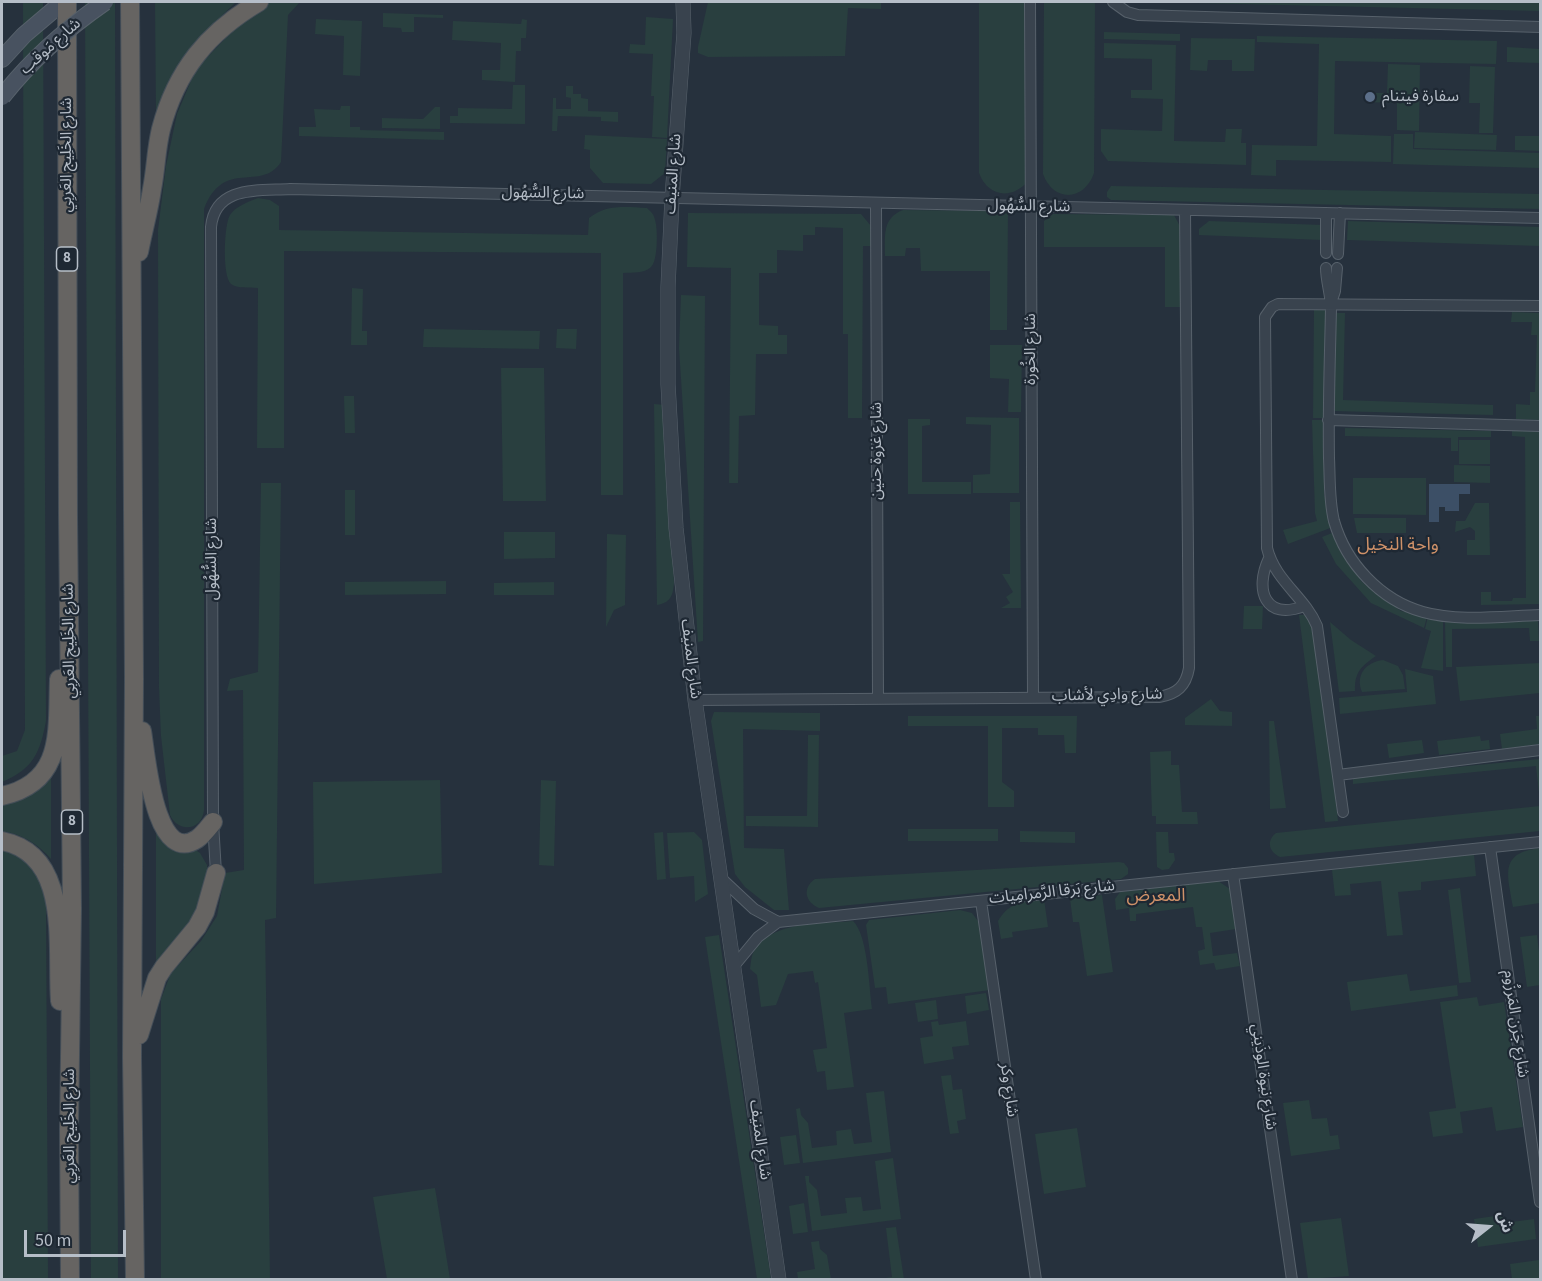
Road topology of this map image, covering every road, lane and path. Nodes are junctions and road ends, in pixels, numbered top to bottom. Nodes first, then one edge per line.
1 (65, 2) edge
2 (105, 2) edge
3 (130, 2) edge
4 (259, 2) edge
5 (683, 2) edge
6 (693, 2) edge
7 (1030, 2) edge
8 (1113, 2) edge
9 (1540, 27) edge
10 (684, 33) junction
11 (2, 59) edge
12 (2, 97) edge
13 (672, 198) junction
14 (876, 203) junction
15 (1030, 207) junction
16 (1185, 210) junction
17 (1326, 213) junction
18 (1340, 213) junction
19 (1540, 218) edge
20 (1326, 253) dead end
21 (1338, 254) dead end
22 (1326, 268) dead end
23 (1337, 268) dead end
24 (131, 289) junction
25 (1331, 304) junction
26 (1540, 306) edge
27 (1328, 420) junction
28 (1540, 426) edge
29 (68, 516) junction
30 (1269, 558) junction
31 (1304, 606) junction
32 (1540, 615) edge
33 (134, 679) junction
34 (1033, 697) junction
35 (878, 698) junction
36 (695, 700) junction
37 (1540, 750) edge
38 (1338, 775) junction
39 (2, 796) edge
40 (1343, 812) dead end
41 (213, 822) junction
42 (2, 841) edge
43 (1540, 842) edge
44 (1490, 847) junction
45 (216, 873) joint
46 (1233, 874) junction
47 (723, 880) junction
48 (981, 901) junction
49 (778, 922) junction
50 (734, 966) junction
51 (132, 1057) junction
52 (69, 1129) junction
53 (1540, 1202) edge
54 (70, 1280) edge
55 (135, 1280) edge
56 (779, 1280) edge
57 (1036, 1280) edge
58 (1292, 1280) edge

1 - 11 main road, شارع مَوقب
1 - 29 highway, شارع الخَلِيج العَربِي / 8
2 - 12 main road, شارع مَوقب, bridge
3 - 24 highway
4 - 24 highway
5 - 10 street, شارع المنيف
6 - 10 street, شارع المنيف
7 - 15 street, شارع الخُورة
8 - 9 street
10 - 13 street, شارع المنيف
13 - 14 street, شارع السُّهُول
13 - 36 street, شارع المنيف
13 - 41 street, شارع السُّهُول
14 - 15 street, شارع السُّهُول
14 - 35 street, شارع غزوة حنين
15 - 16 street, شارع السُّهُول
15 - 34 street, شارع الخُورة
16 - 17 street, شارع السُّهُول
16 - 34 street, شارع وادِي لأشاب
17 - 18 street, شارع السُّهُول
17 - 20 street
18 - 19 street, شارع السُّهُول
18 - 21 street
22 - 25 street
23 - 25 street
24 - 33 highway
25 - 26 street
25 - 27 street
25 - 30 street
27 - 28 street
27 - 32 street
29 - 39 highway
29 - 52 highway, شارع الخَلِيج العَربِي / 8
30 - 31 street
30 - 31 street
31 - 38 street
33 - 41 highway
33 - 51 highway
34 - 35 street, شارع وادِي لأشاب
35 - 36 street, شارع وادِي لأشاب
36 - 47 street, شارع المنيف
37 - 38 street
38 - 40 street
41 - 45 street, شارع السُّهُول
42 - 52 highway
43 - 44 street, شارع بَرقا الرَّمرامِيات
44 - 46 street, شارع بَرقا الرَّمرامِيات
44 - 53 street, شارع جَرن المَرزُوم
45 - 51 highway
46 - 48 street, شارع بَرقا الرَّمرامِيات
46 - 58 street, شارع نيوة الوذَيني
47 - 49 street
47 - 50 street, شارع المنيف
48 - 49 street, شارع بَرقا الرَّمرامِيات
48 - 57 street, شارع وكر
49 - 50 street
50 - 56 street, شارع المنيف
51 - 55 highway
52 - 54 highway, شارع الخَلِيج العَربِي / 8

